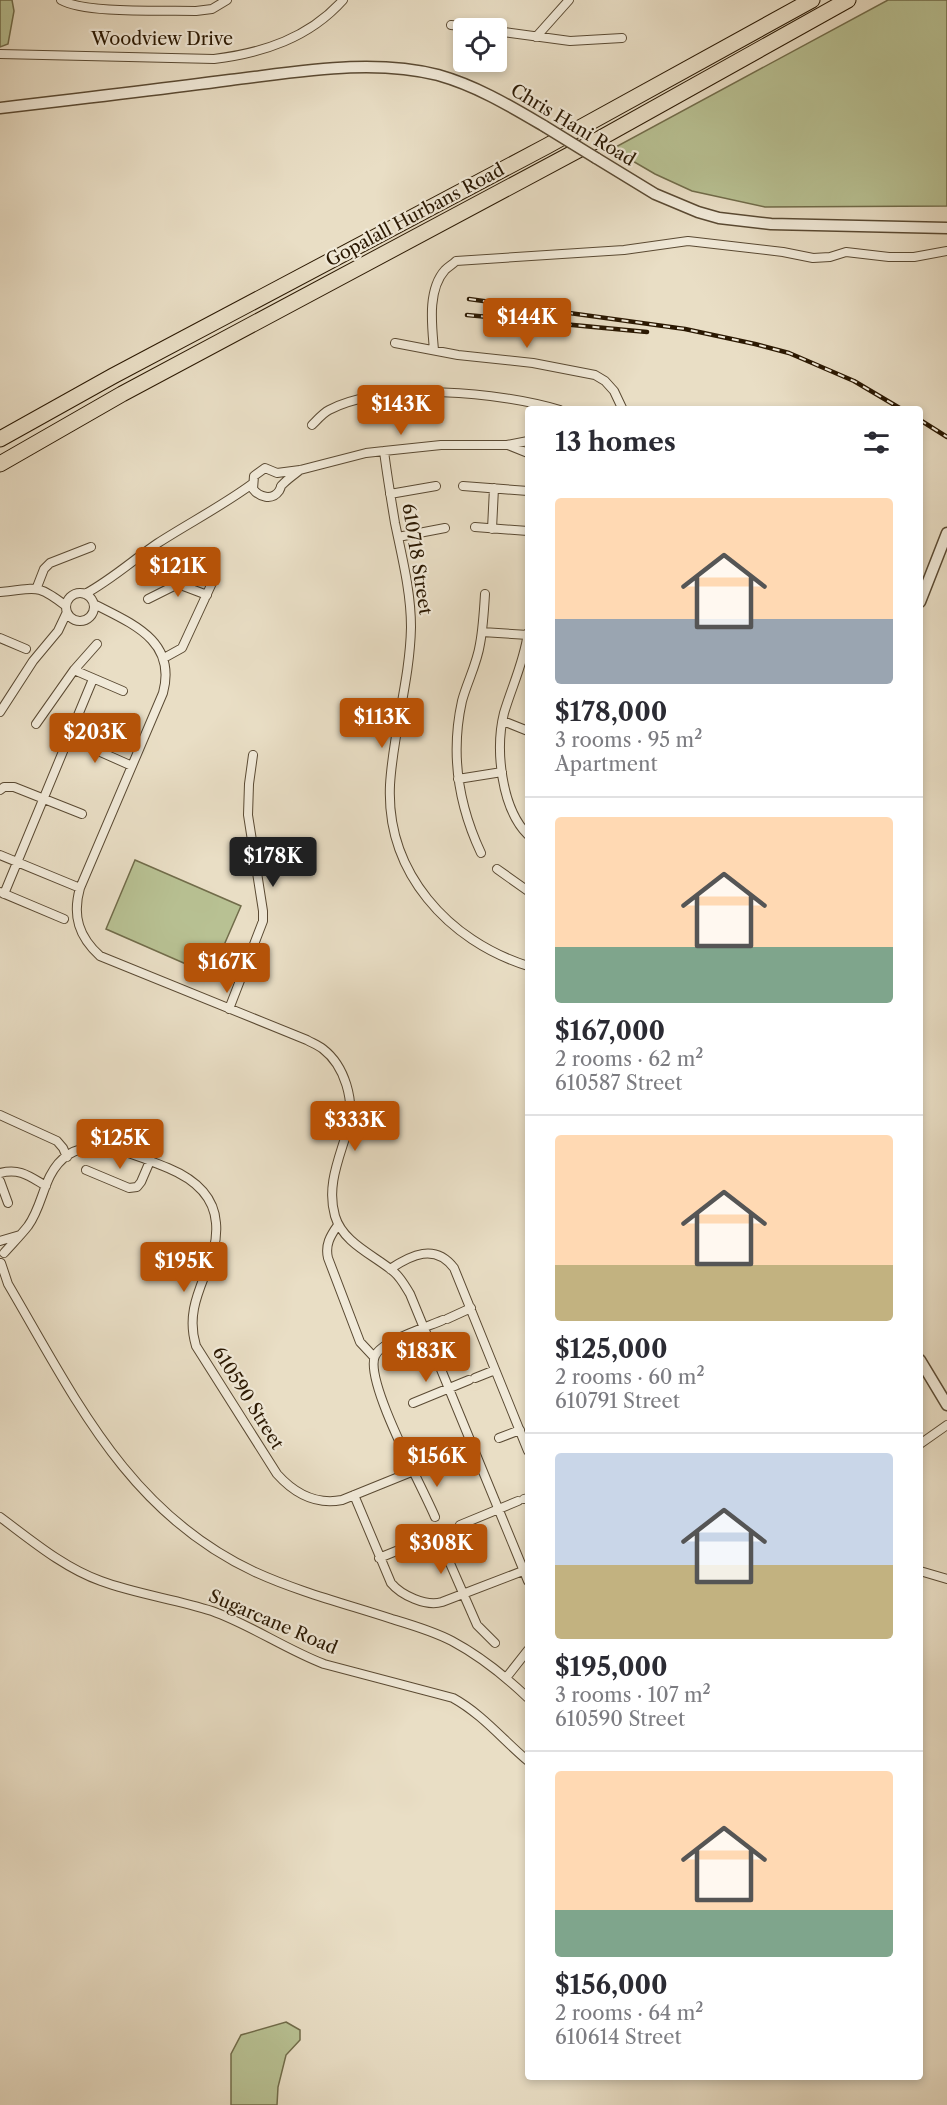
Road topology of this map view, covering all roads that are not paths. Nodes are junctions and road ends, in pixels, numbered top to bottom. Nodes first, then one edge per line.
1 (61, 0) edge
2 (227, 0) edge
3 (343, 0) edge
4 (569, 0) edge
5 (812, 0) edge
6 (848, 0) edge
7 (507, 33) edge
8 (536, 37) junction
9 (622, 38) dead end
10 (0, 54) edge
11 (0, 108) edge
12 (947, 228) edge
13 (947, 251) edge
14 (395, 343) dead end
15 (434, 350) junction
16 (547, 406) edge
17 (620, 406) edge
18 (312, 425) dead end
19 (0, 439) edge
20 (525, 442) edge
21 (507, 445) junction
22 (384, 451) junction
23 (525, 452) edge
24 (0, 464) edge
25 (300, 470) junction
26 (278, 473) junction
27 (281, 485) junction
28 (436, 486) dead end
29 (463, 486) dead end
30 (254, 488) junction
31 (494, 488) junction
32 (525, 491) edge
33 (390, 494) junction
34 (445, 528) dead end
35 (475, 528) dead end
36 (492, 529) junction
37 (525, 531) edge
38 (947, 534) edge
39 (398, 537) junction
40 (91, 547) dead end
41 (923, 581) edge
42 (212, 583) dead end
43 (37, 587) junction
44 (1, 594) edge
45 (485, 594) dead end
46 (51, 595) junction
47 (207, 595) junction
48 (70, 596) junction
49 (148, 599) dead end
50 (91, 600) junction
51 (66, 609) junction
52 (112, 613) junction
53 (92, 614) junction
54 (76, 621) junction
55 (58, 631) junction
56 (482, 632) junction
57 (525, 634) edge
58 (0, 638) edge
59 (97, 644) dead end
60 (26, 649) dead end
61 (164, 658) junction
62 (525, 662) edge
63 (74, 670) junction
64 (93, 679) junction
65 (123, 692) dead end
66 (0, 712) edge
67 (502, 721) junction
68 (36, 723) dead end
69 (525, 730) edge
70 (69, 738) junction
71 (253, 755) dead end
72 (132, 766) junction
73 (502, 772) junction
74 (458, 779) junction
75 (0, 790) edge
76 (44, 798) junction
77 (82, 814) dead end
78 (525, 832) edge
79 (482, 853) dead end
80 (0, 855) edge
81 (17, 863) junction
82 (497, 869) dead end
83 (80, 888) junction
84 (525, 889) edge
85 (2, 893) edge
86 (64, 919) dead end
87 (525, 965) edge
88 (229, 1009) junction
89 (0, 1114) edge
90 (67, 1157) junction
91 (150, 1161) junction
92 (86, 1170) dead end
93 (0, 1173) edge
94 (0, 1181) edge
95 (46, 1186) junction
96 (8, 1203) dead end
97 (338, 1225) junction
98 (20, 1234) junction
99 (0, 1242) edge
100 (4, 1254) junction
101 (0, 1263) edge
102 (390, 1269) junction
103 (0, 1278) edge
104 (8, 1284) junction
105 (471, 1308) junction
106 (424, 1328) junction
107 (374, 1357) junction
108 (923, 1365) edge
109 (495, 1370) junction
110 (449, 1388) junction
111 (413, 1403) dead end
112 (947, 1405) edge
113 (947, 1425) edge
114 (519, 1430) junction
115 (499, 1438) dead end
116 (923, 1442) edge
117 (525, 1444) edge
118 (473, 1447) junction
119 (414, 1471) junction
120 (354, 1495) junction
121 (523, 1499) edge
122 (498, 1509) junction
123 (0, 1517) edge
124 (435, 1517) dead end
125 (460, 1525) dead end
126 (416, 1543) dead end
127 (442, 1545) dead end
128 (379, 1558) junction
129 (525, 1567) edge
130 (525, 1569) edge
131 (923, 1572) edge
132 (947, 1579) edge
133 (463, 1594) junction
134 (495, 1643) dead end
135 (525, 1654) edge
136 (506, 1678) junction
137 (525, 1695) edge
138 (525, 1758) edge

1 - 2 street
3 - 10 street, Woodview Drive
4 - 8 street
5 - 19 highway, Gopalall Hurbans Road
6 - 24 highway, Gopalall Hurbans Road
7 - 8 street
8 - 9 street
11 - 12 street, Chris Hani Road, bridge
13 - 15 street
14 - 15 street
15 - 17 street
16 - 18 street
20 - 21 street
21 - 22 street
21 - 23 street
22 - 25 street
22 - 33 street, 610718 Street
25 - 26 street
25 - 27 street
26 - 27 street
26 - 30 street
27 - 30 street
28 - 33 street
29 - 31 street
30 - 50 street
31 - 32 street
31 - 36 street
33 - 39 street, 610718 Street
34 - 39 street
35 - 36 street
36 - 37 street
38 - 41 street
39 - 87 street, 610718 Street
40 - 43 street
42 - 47 street
43 - 44 street
43 - 46 street
45 - 56 street
46 - 48 street
46 - 51 street
47 - 49 street
47 - 61 street
48 - 50 street
48 - 51 street
50 - 52 street
50 - 53 street
51 - 54 street
51 - 55 street
52 - 53 street
52 - 61 street
53 - 54 street
54 - 55 street
55 - 66 street
56 - 57 street
56 - 74 street
58 - 60 street
59 - 63 street
61 - 72 street
62 - 67 street
63 - 64 street
63 - 68 street
64 - 65 street
64 - 70 street
67 - 69 street
67 - 73 street
70 - 72 street
70 - 76 street
71 - 88 street
72 - 83 street
73 - 74 street
73 - 78 street
74 - 79 street
75 - 76 street
76 - 77 street
76 - 81 street
80 - 81 street
81 - 83 street
81 - 85 street
82 - 84 street
83 - 88 street
85 - 86 street
88 - 97 street
89 - 90 street
90 - 91 street, 610590 Street
90 - 95 street
91 - 92 street
91 - 120 street, 610590 Street
93 - 95 street
94 - 96 street
95 - 98 street
97 - 102 street
97 - 107 street
98 - 99 street
98 - 100 street
99 - 100 street
100 - 101 street
101 - 104 street
102 - 105 street
102 - 106 street
103 - 104 street
104 - 136 street
105 - 106 street
105 - 109 street
106 - 107 street
106 - 110 street
107 - 119 street
108 - 112 street
109 - 110 street
109 - 114 street
110 - 111 street
110 - 118 street
113 - 116 street
114 - 115 street
114 - 117 street
118 - 119 street, 610590 Street
118 - 122 street
119 - 120 street, 610590 Street
119 - 124 street
120 - 128 street
121 - 122 street
122 - 125 street
122 - 129 street
123 - 138 street, Sugarcane Road
126 - 128 street
127 - 133 street
128 - 133 street
130 - 133 street
131 - 132 street
133 - 134 street
135 - 136 street
136 - 137 street

